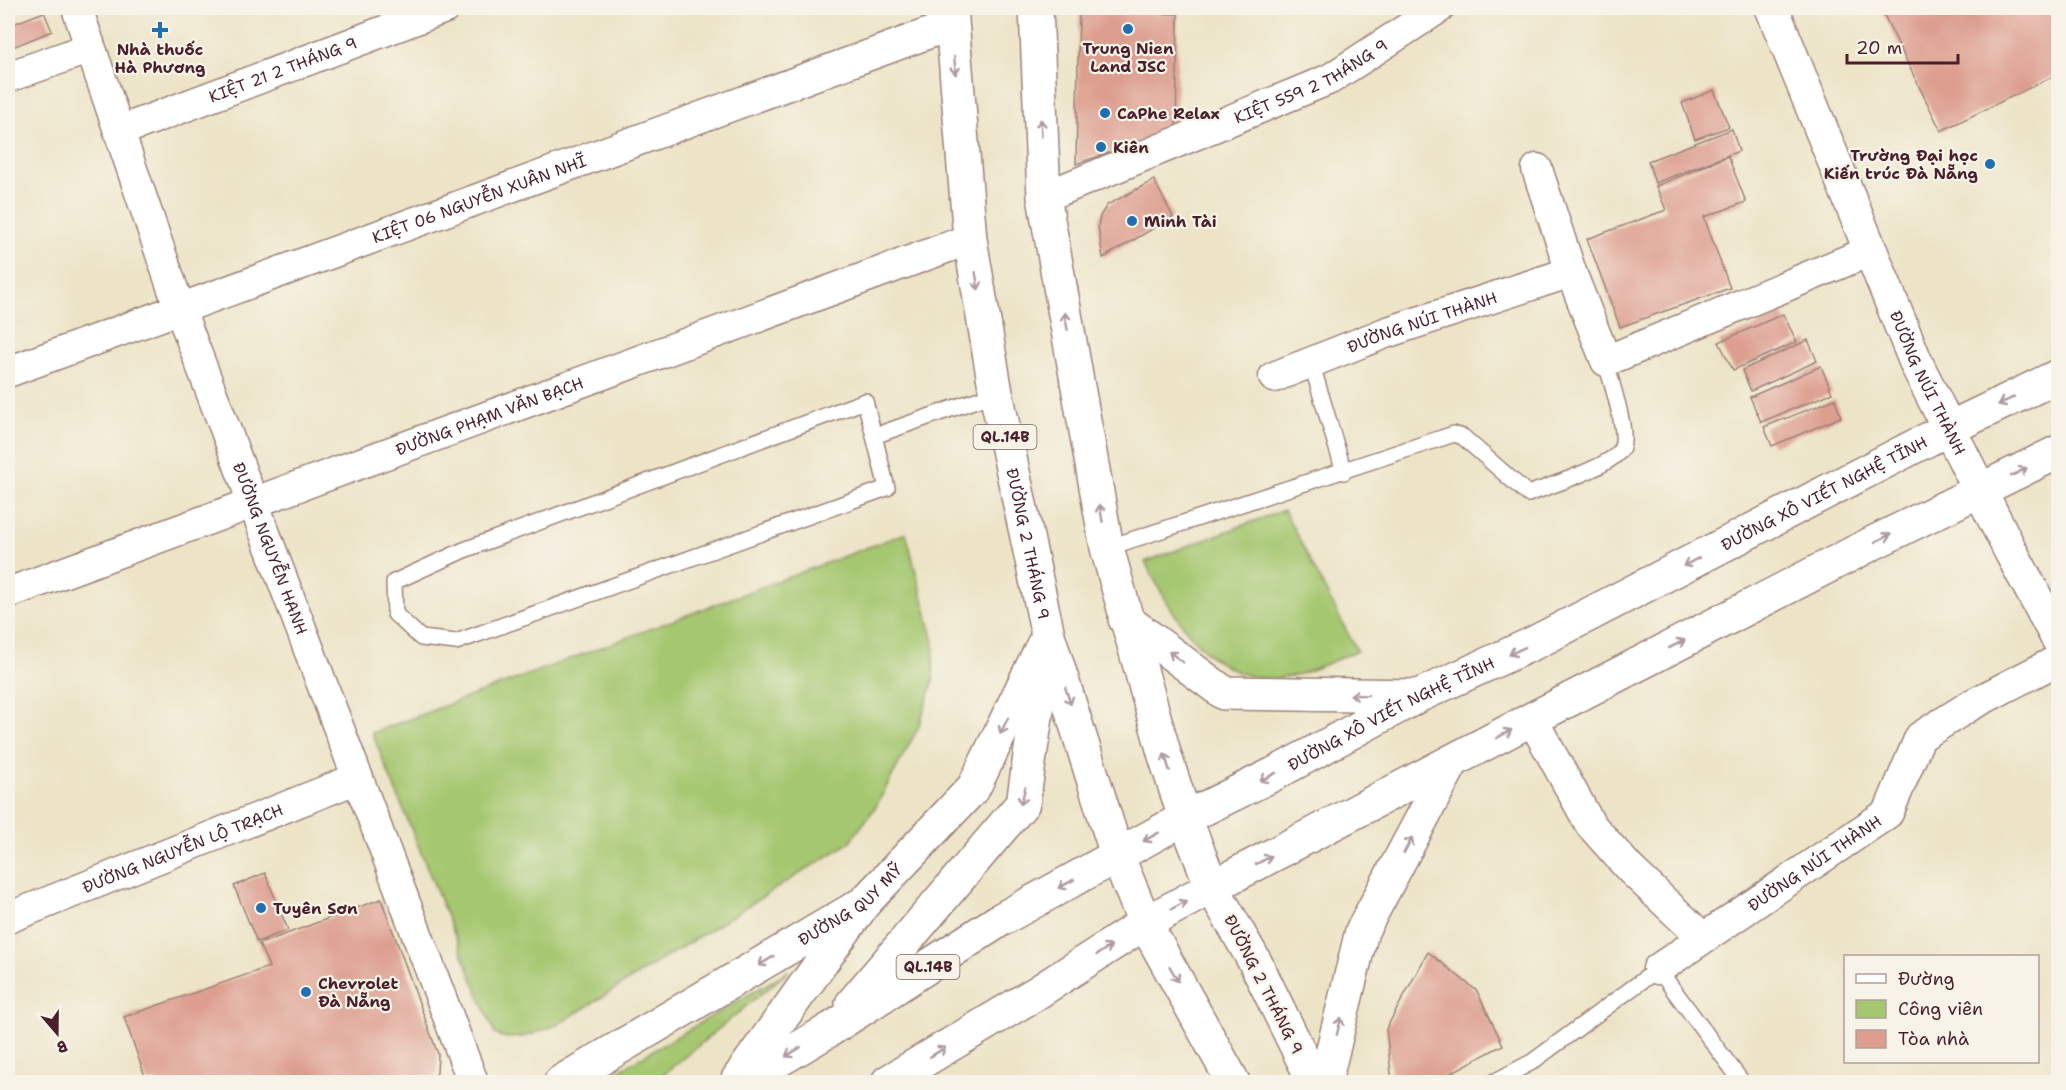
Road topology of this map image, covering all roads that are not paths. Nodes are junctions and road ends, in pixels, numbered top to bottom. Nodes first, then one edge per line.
1 (445, 8) edge
2 (1036, 8) edge
3 (1439, 8) edge
4 (1772, 8) edge
5 (81, 9) edge
6 (951, 16) edge
7 (90, 48) junction
8 (8, 77) edge
9 (120, 131) junction
10 (1537, 169) dead end
11 (1044, 197) junction
12 (970, 239) junction
13 (1870, 251) junction
14 (1571, 272) junction
15 (179, 307) junction
16 (1606, 361) junction
17 (1311, 362) junction
18 (8, 372) edge
19 (2058, 376) edge
20 (1274, 377) dead end
21 (996, 393) junction
22 (1948, 429) junction
23 (874, 436) junction
24 (2058, 452) edge
25 (1344, 472) junction
26 (1980, 492) junction
27 (252, 504) junction
28 (1107, 548) junction
29 (8, 593) edge
30 (1125, 619) junction
31 (1048, 635) junction
32 (2058, 639) edge
33 (2058, 660) edge
34 (1418, 696) junction
35 (1532, 719) junction
36 (1452, 762) junction
37 (358, 778) junction
38 (1185, 818) junction
39 (1117, 855) junction
40 (1212, 887) junction
41 (864, 903) junction
42 (8, 918) edge
43 (1145, 923) junction
44 (1703, 938) junction
45 (1658, 969) junction
46 (831, 1029) junction
47 (473, 1083) edge
48 (561, 1083) edge
49 (735, 1083) edge
50 (742, 1083) edge
51 (888, 1083) edge
52 (1233, 1083) edge
53 (1314, 1083) edge
54 (1325, 1083) edge
55 (1494, 1083) edge
56 (1743, 1083) edge

1 - 9 street, KIỆT 21 2 THÁNG 9
11 -> 2 main road
3 - 11 street, KIỆT 559 2 THÁNG 9
4 - 13 main road, ĐƯỜNG NÚI THÀNH
5 - 7 street, ĐƯỜNG NGUYỄN HANH
6 -> 12 main road, ĐƯỜNG 2 THÁNG 9 / QL.14B
6 - 15 street, KIỆT 06 NGUYỄN XUÂN NHĨ
7 - 8 street
7 - 9 street, ĐƯỜNG NGUYỄN HANH
9 - 15 street, ĐƯỜNG NGUYỄN HANH
10 - 14 street
28 -> 11 main road
12 -> 21 main road, ĐƯỜNG 2 THÁNG 9 / QL.14B
12 - 27 street, ĐƯỜNG PHẠM VĂN BẠCH
13 - 16 street
13 - 22 main road, ĐƯỜNG NÚI THÀNH
14 - 16 street
14 - 17 street, ĐƯỜNG NÚI THÀNH
15 - 18 street, KIỆT 06 NGUYỄN XUÂN NHĨ
15 - 27 street, ĐƯỜNG NGUYỄN HANH
16 - 25 lane
17 - 20 street, ĐƯỜNG NÚI THÀNH
17 - 25 lane
19 -> 22 main road, ĐƯỜNG XÔ VIẾT NGHỆ TĨNH
21 - 23 lane
21 - 31 main road, ĐƯỜNG 2 THÁNG 9 / QL.14B
22 - 26 main road, ĐƯỜNG NÚI THÀNH
22 -> 34 main road, ĐƯỜNG XÔ VIẾT NGHỆ TĨNH
23 - 23 lane
26 -> 24 main road
25 - 28 lane
26 - 32 main road, ĐƯỜNG NÚI THÀNH
35 -> 26 main road
27 - 29 street, ĐƯỜNG PHẠM VĂN BẠCH
27 - 37 street, ĐƯỜNG NGUYỄN HANH
28 - 30 main road
34 -> 30 main road
38 -> 30 main road
31 -> 39 main road, ĐƯỜNG 2 THÁNG 9 / QL.14B
31 -> 41 main road, ĐƯỜNG QUY MỸ
31 -> 46 main road
33 - 44 street, ĐƯỜNG NÚI THÀNH
34 -> 38 main road, ĐƯỜNG XÔ VIẾT NGHỆ TĨNH
36 -> 35 main road
35 - 44 street
40 -> 36 main road
54 -> 36 main road
37 - 42 street, ĐƯỜNG NGUYỄN LỘ TRẠCH
37 - 47 street, ĐƯỜNG NGUYỄN HANH
38 -> 39 main road, ĐƯỜNG XÔ VIẾT NGHỆ TĨNH
38 - 40 main road, ĐƯỜNG 2 THÁNG 9
39 - 43 main road, QL.14B
39 -> 46 main road, ĐƯỜNG XÔ VIẾT NGHỆ TĨNH / QL.14B
43 -> 40 main road
40 - 53 main road, ĐƯỜNG 2 THÁNG 9
41 -> 48 main road, ĐƯỜNG QUY MỸ
41 - 49 main road
51 -> 43 main road
43 -> 52 main road
44 - 45 street, ĐƯỜNG NÚI THÀNH
45 - 55 lane
45 - 56 lane
46 -> 50 main road, ĐƯỜNG XÔ VIẾT NGHỆ TĨNH / QL.14B

